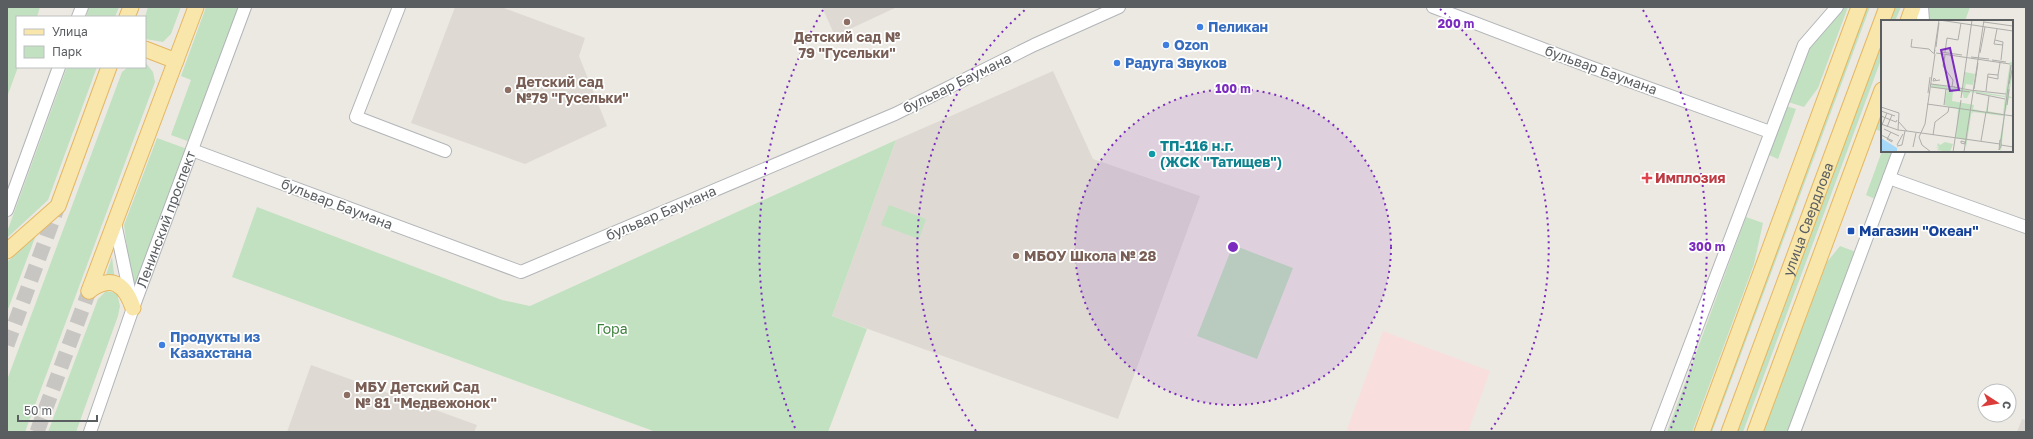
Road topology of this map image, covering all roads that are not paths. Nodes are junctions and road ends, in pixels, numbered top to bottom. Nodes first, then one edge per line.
1 (196, 7) edge
2 (245, 7) edge
3 (400, 7) edge
4 (1119, 7) edge
5 (1433, 7) edge
6 (1836, 7) edge
7 (1859, 7) edge
8 (1887, 7) edge
9 (1913, 7) edge
10 (1922, 7) edge
11 (1882, 20) edge
12 (1908, 20) edge
13 (1923, 20) edge
14 (1881, 23) edge
15 (146, 49) edge
16 (176, 61) junction
17 (59, 68) edge
18 (109, 68) edge
19 (1881, 93) edge
20 (1770, 132) junction
21 (192, 150) junction
22 (445, 150) dead end
23 (1899, 152) edge
24 (1889, 178) junction
25 (7, 210) edge
26 (115, 223) junction
27 (2026, 227) edge
28 (7, 251) edge
29 (133, 308) junction
30 (90, 432) edge
31 (1657, 432) edge
32 (1702, 432) edge
33 (1729, 432) edge
34 (1755, 432) edge
35 (1794, 432) edge

1 - 16 main road
2 - 21 street, Ленинский проспект
3 - 22 street
4 - 21 street, бульвар Баумана
5 - 20 street, бульвар Баумана
6 - 20 street
7 - 32 main road, улица Свердлова
8 - 11 main road, улица Свердлова
9 - 12 main road
10 - 13 street
14 - 33 main road, улица Свердлова
15 - 16 main road
16 - 26 main road
17 - 25 street
18 - 28 main road
19 - 34 main road, улица Свердлова
20 - 31 street
21 - 29 street, Ленинский проспект
23 - 24 street
24 - 27 street
24 - 35 street
26 - 29 street
26 - 29 main road
29 - 30 street, Ленинский проспект

